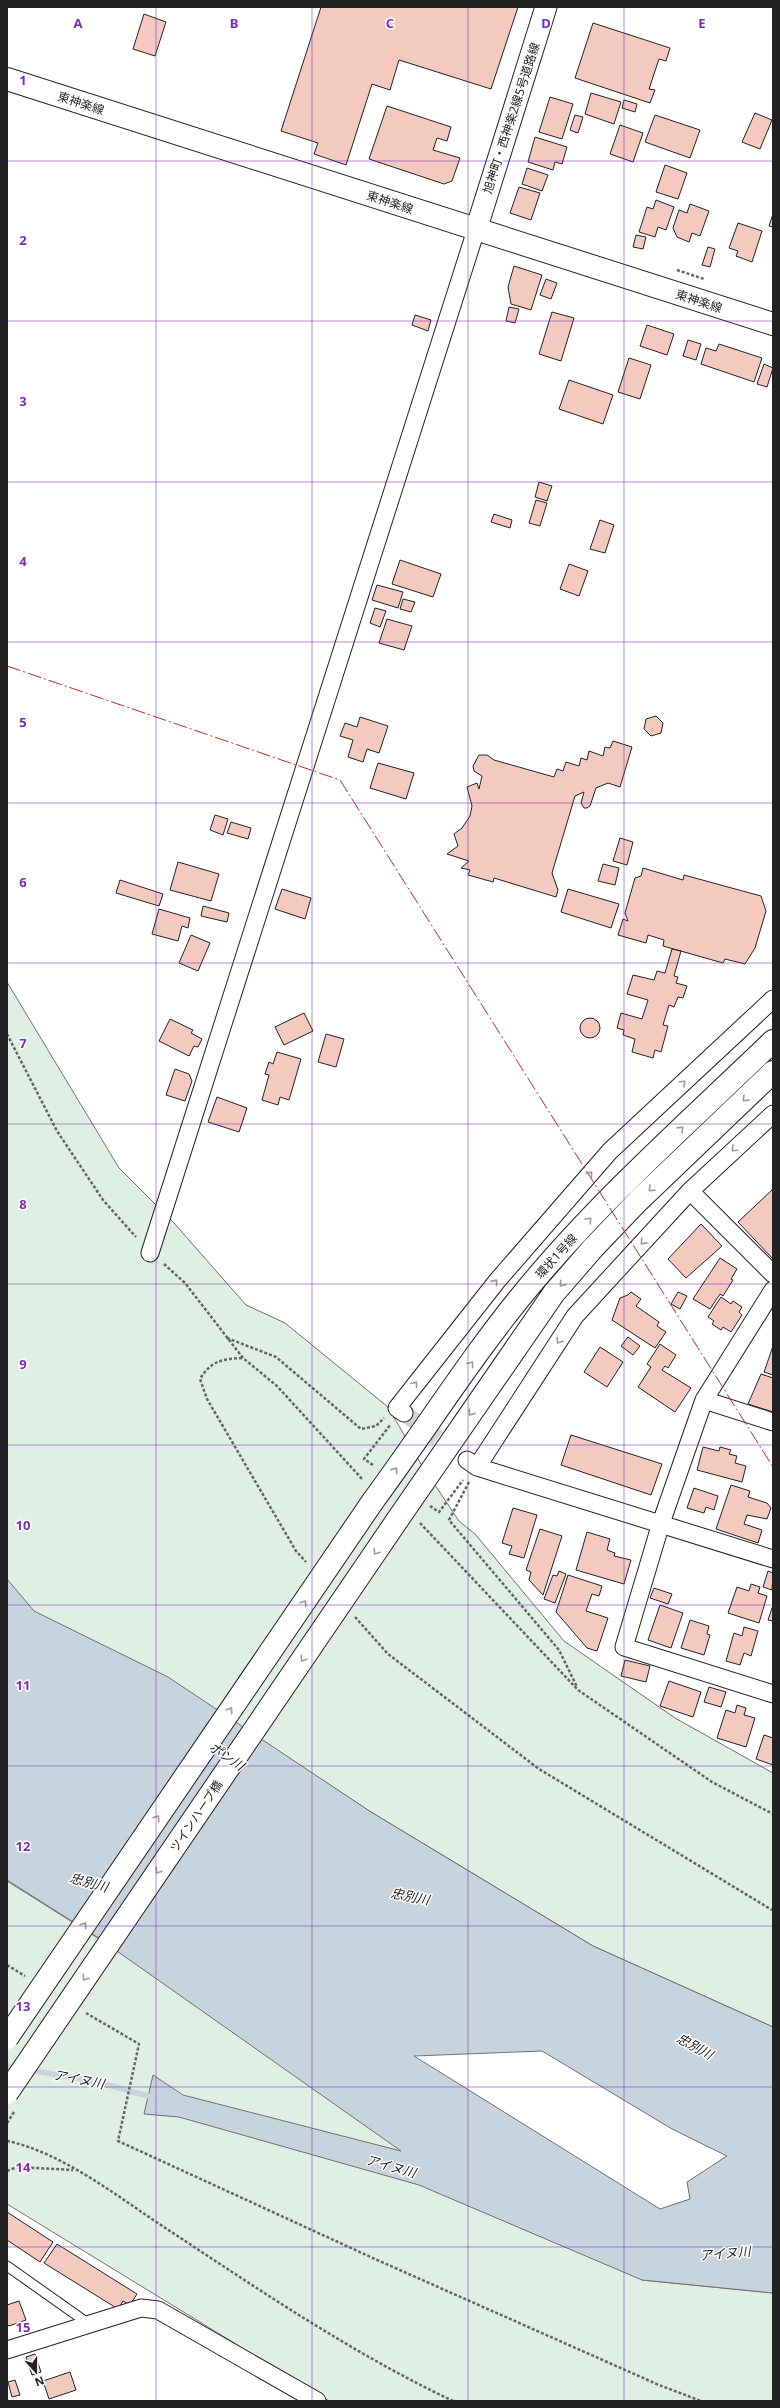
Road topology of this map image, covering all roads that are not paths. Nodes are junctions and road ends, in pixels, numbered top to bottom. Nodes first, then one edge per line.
1 (546, 7) edge
2 (7, 79) edge
3 (476, 230) junction
4 (773, 324) edge
5 (773, 999) edge
6 (773, 1041) edge
7 (773, 1072) edge
8 (773, 1114) edge
9 (690, 1191) junction
10 (150, 1253) road end
11 (773, 1274) edge
12 (773, 1290) edge
13 (704, 1400) junction
14 (401, 1410) road end
15 (773, 1422) edge
16 (407, 1520) joint
17 (661, 1523) junction
18 (773, 1559) edge
19 (773, 1694) edge
20 (7, 2038) edge
21 (7, 2093) edge
22 (7, 2266) edge
23 (89, 2324) junction
24 (7, 2350) edge
25 (317, 2401) edge

1 - 3 street, 旭神町・西神楽2線5号道路線
2 - 3 main road, 東神楽線
3 - 4 main road, 東神楽線
3 - 10 street
14 -> 5 street
20 -> 6 main road, 環状1号線, bridge
7 -> 16 main road, 環状1号線
8 -> 9 street
9 - 11 street
9 -> 17 street
12 - 13 street
13 - 15 street
13 - 17 street
16 -> 21 main road, ツインハープ橋, bridge
17 - 18 street
17 - 19 street
22 - 23 lane
23 - 24 street
23 - 25 street

